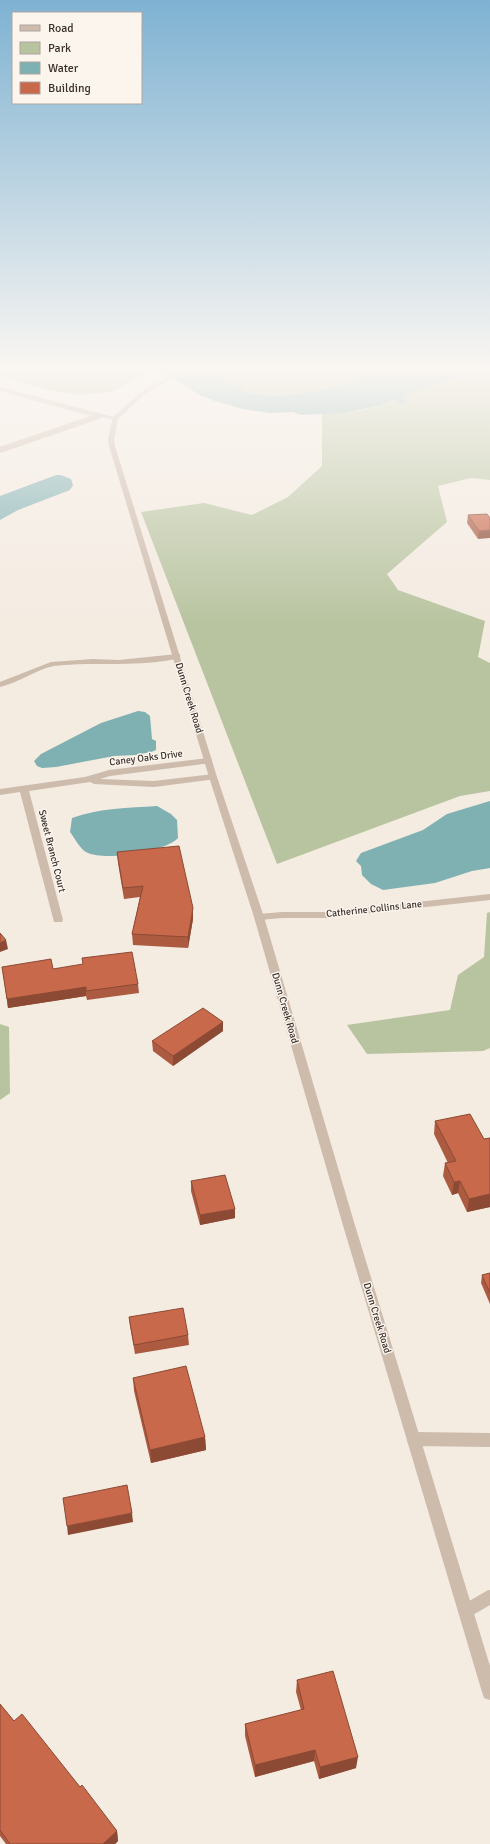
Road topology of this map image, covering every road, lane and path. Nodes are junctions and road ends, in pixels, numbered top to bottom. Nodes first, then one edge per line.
1 (114, 453) edge
2 (177, 656) junction
3 (0, 685) edge
4 (208, 761) junction
5 (213, 777) junction
6 (86, 780) junction
7 (24, 788) junction
8 (0, 792) edge
9 (490, 896) edge
10 (259, 917) junction
11 (58, 920) dead end
12 (414, 1439) junction
13 (490, 1440) edge
14 (490, 1597) edge
15 (466, 1611) junction
16 (490, 1692) edge

1 - 2 street, Dunn Creek Road
2 - 3 street
2 - 4 street, Dunn Creek Road
4 - 5 street, Dunn Creek Road
4 - 6 street, Caney Oaks Drive
5 - 6 street, Caney Oaks Drive
5 - 10 street, Dunn Creek Road
6 - 7 street, Caney Oaks Drive
7 - 8 street, Caney Oaks Drive
7 - 11 street, Sweet Branch Court
9 - 10 street, Catherine Collins Lane
10 - 12 street, Dunn Creek Road
12 - 13 lane
12 - 15 street, Dunn Creek Road
14 - 15 lane
15 - 16 street, Dunn Creek Road

